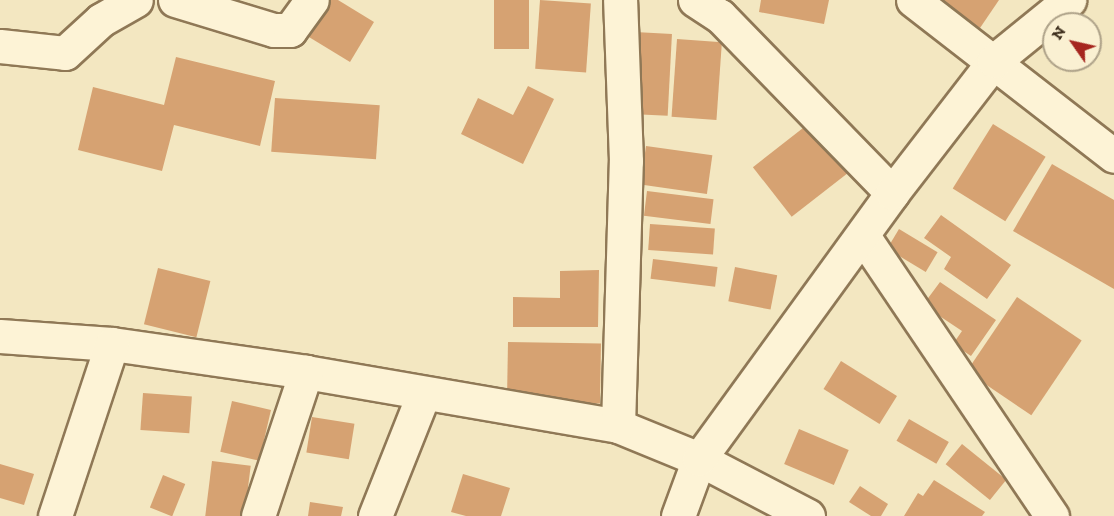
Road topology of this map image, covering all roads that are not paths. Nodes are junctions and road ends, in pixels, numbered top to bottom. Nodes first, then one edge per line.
1 (136, 0) edge
2 (175, 0) edge
3 (312, 0) edge
4 (620, 0) edge
5 (695, 0) edge
6 (913, 0) edge
7 (1069, 0) edge
8 (0, 46) edge
9 (994, 61) junction
10 (1114, 156) edge
11 (892, 193) junction
12 (862, 236) junction
13 (0, 336) edge
14 (112, 344) junction
15 (306, 372) junction
16 (424, 393) junction
17 (618, 426) junction
18 (699, 459) junction
19 (55, 516) edge
20 (258, 516) edge
21 (375, 516) edge
22 (678, 516) edge
23 (808, 516) edge
24 (1052, 516) edge

1 - 8 street
2 - 3 street
4 - 17 street
5 - 11 street
6 - 9 street
7 - 9 street
9 - 10 street
9 - 11 street
11 - 12 street
12 - 18 street
12 - 24 street
13 - 14 street
14 - 15 street
14 - 19 street
15 - 16 street
15 - 20 street
16 - 17 street
16 - 21 street
17 - 18 street
18 - 22 street
18 - 23 street

